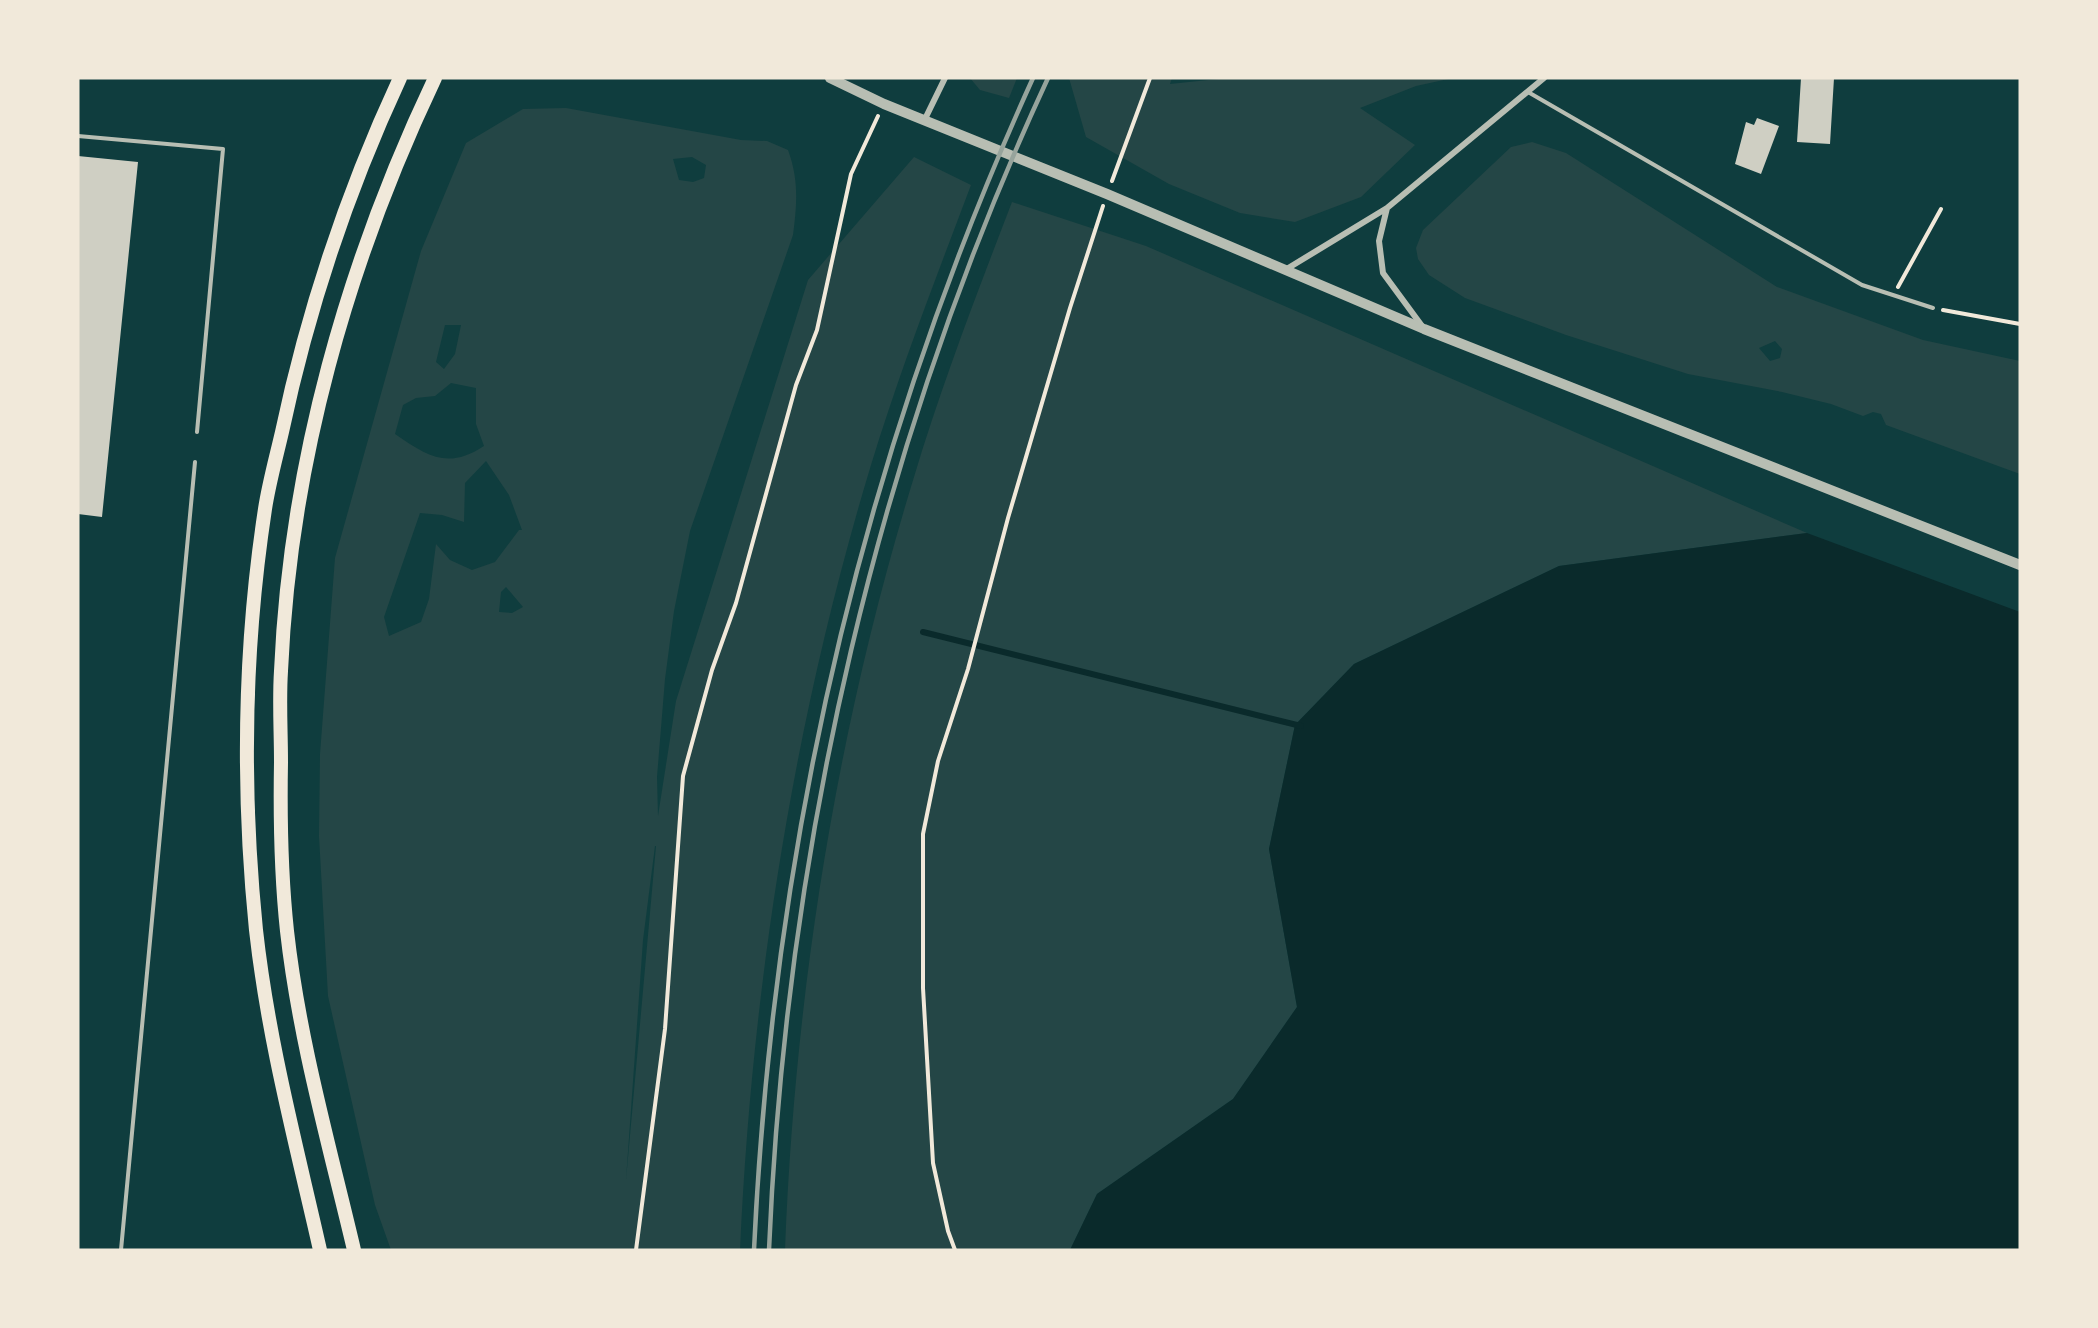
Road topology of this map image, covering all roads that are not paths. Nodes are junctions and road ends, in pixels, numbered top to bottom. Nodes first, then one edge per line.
1 (400, 78) edge
2 (435, 78) edge
3 (830, 78) edge
4 (945, 78) edge
5 (1544, 78) edge
6 (1528, 92) junction
7 (924, 121) junction
8 (78, 136) edge
9 (1388, 207) junction
10 (1285, 270) junction
11 (1933, 308) road end
12 (1424, 329) junction
13 (196, 432) dead end
14 (195, 462) dead end
15 (2020, 565) edge
16 (122, 1250) edge
17 (320, 1250) edge
18 (354, 1250) edge

1 - 17 highway
2 - 18 highway
3 - 7 street
4 - 7 street
5 - 6 street
6 - 9 street
6 - 11 lane
7 - 10 street
8 - 13 lane
9 - 10 street
9 - 12 street
10 - 12 street
12 - 15 street
14 - 16 lane

